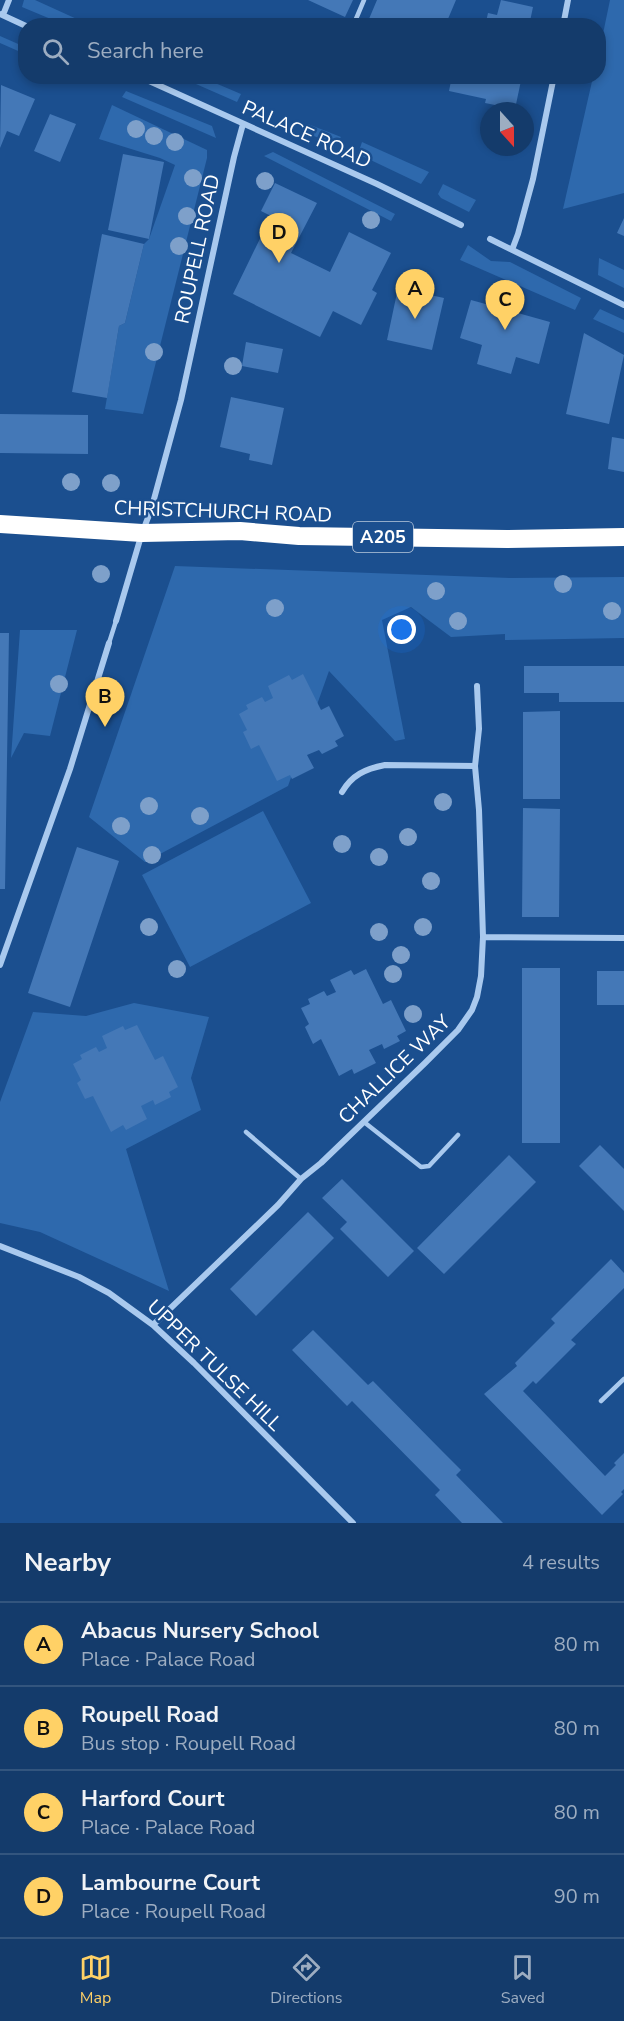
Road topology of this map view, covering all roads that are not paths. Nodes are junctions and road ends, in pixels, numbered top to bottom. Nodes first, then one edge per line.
1 (9, 0) edge
2 (364, 0) edge
3 (568, 0) edge
4 (2, 15) edge
5 (356, 18) edge
6 (565, 18) edge
7 (18, 22) edge
8 (156, 84) edge
9 (552, 84) edge
10 (243, 124) junction
11 (461, 225) dead end
12 (490, 239) dead end
13 (512, 250) junction
14 (624, 305) edge
15 (0, 524) edge
16 (142, 532) junction
17 (624, 537) edge
18 (116, 621) joint
19 (109, 643) joint
20 (477, 686) dead end
21 (475, 766) junction
22 (342, 792) dead end
23 (483, 937) junction
24 (624, 938) edge
25 (0, 965) edge
26 (363, 1122) junction
27 (246, 1132) dead end
28 (458, 1135) dead end
29 (301, 1179) junction
30 (0, 1246) edge
31 (153, 1325) junction
32 (624, 1379) edge
33 (601, 1401) dead end
34 (353, 1523) edge

1 - 4 street
2 - 5 lane
3 - 6 street
4 - 7 street
8 - 10 street, PALACE ROAD
9 - 13 street
10 - 11 street, PALACE ROAD
10 - 16 street, ROUPELL ROAD
12 - 13 street
13 - 14 street
15 - 16 highway, CHRISTCHURCH ROAD / A205
16 - 17 highway, CHRISTCHURCH ROAD / A205
16 - 18 street, ROUPELL ROAD
18 - 19 lane, ROUPELL ROAD
19 - 25 street, ROUPELL ROAD
20 - 21 street, CHALLICE WAY
21 - 22 street
21 - 23 street, CHALLICE WAY
23 - 24 street
23 - 26 street, CHALLICE WAY
26 - 28 lane
26 - 29 street, CHALLICE WAY
27 - 29 lane
29 - 31 street, CHALLICE WAY
30 - 31 street, UPPER TULSE HILL
31 - 34 street, UPPER TULSE HILL
32 - 33 lane

